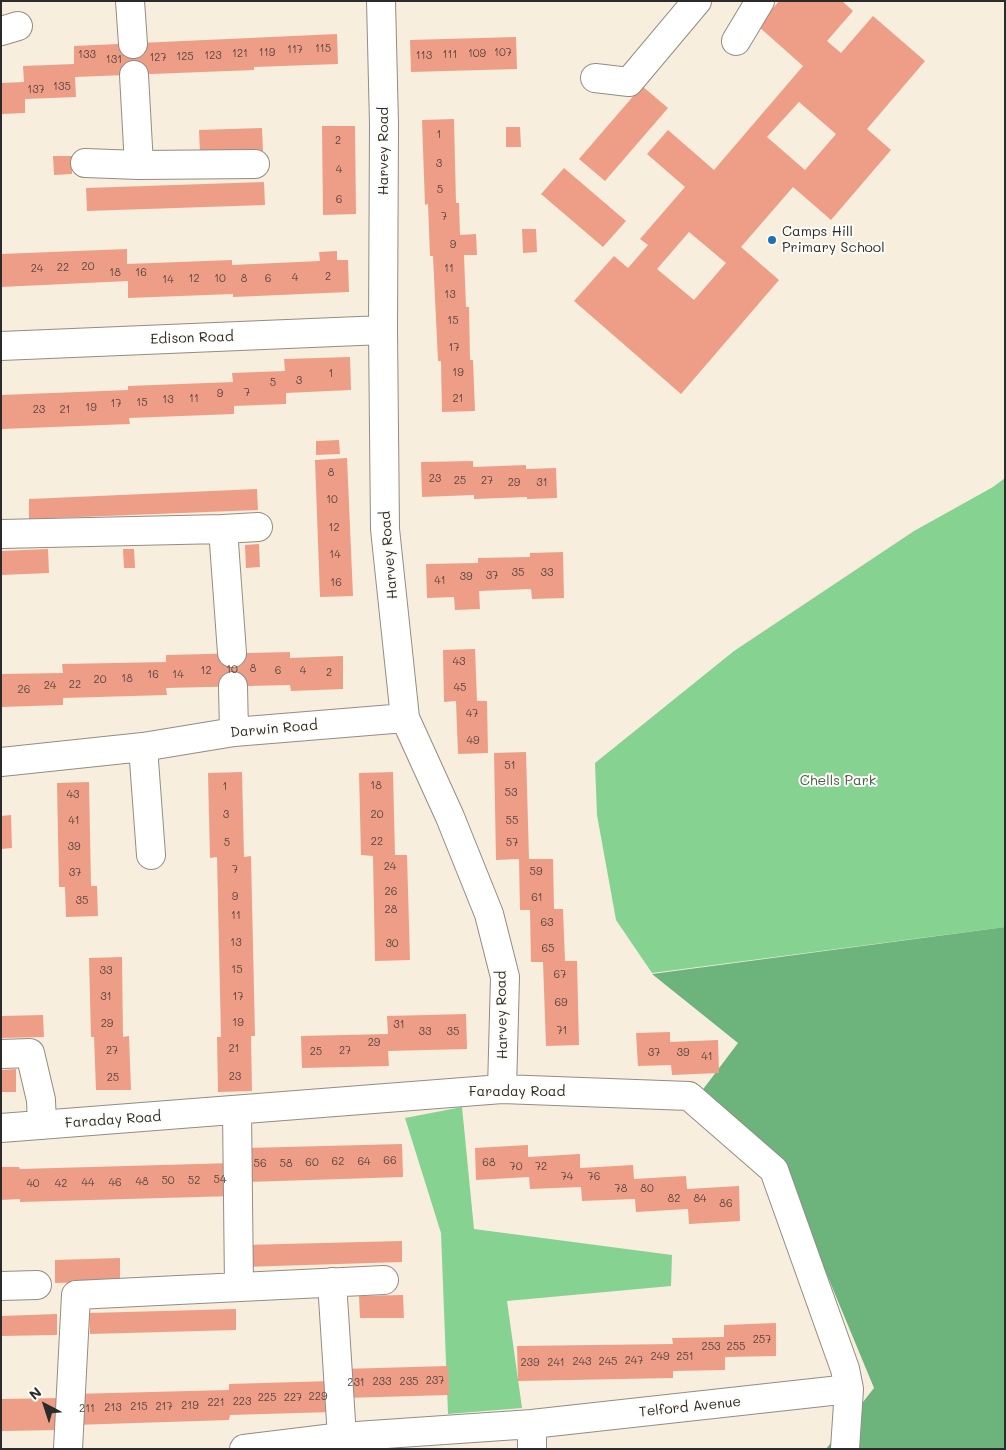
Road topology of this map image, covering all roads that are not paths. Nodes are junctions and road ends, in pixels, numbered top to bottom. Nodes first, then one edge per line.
1 (130, 1) edge
2 (382, 1) edge
3 (697, 1) edge
4 (760, 1) edge
5 (736, 41) dead end
6 (132, 44) dead end
7 (134, 75) dead end
8 (595, 78) dead end
9 (85, 163) dead end
10 (255, 164) dead end
11 (139, 165) junction
12 (383, 330) junction
13 (1, 346) edge
14 (258, 527) dead end
15 (223, 529) junction
16 (1, 534) edge
17 (232, 653) dead end
18 (233, 686) dead end
19 (406, 718) junction
20 (234, 732) junction
21 (143, 747) junction
22 (1, 762) edge
23 (151, 855) dead end
24 (1, 1054) edge
25 (502, 1090) junction
26 (237, 1110) junction
27 (42, 1125) junction
28 (1, 1128) edge
29 (384, 1280) dead end
30 (332, 1282) junction
31 (37, 1285) dead end
32 (1, 1286) edge
33 (239, 1287) junction
34 (849, 1389) junction
35 (532, 1436) edge
36 (342, 1437) junction
37 (68, 1449) edge
38 (244, 1449) edge
39 (845, 1449) edge

1 - 6 street
2 - 12 street, Harvey Road
3 - 8 street
4 - 5 street
7 - 11 street
9 - 11 street
10 - 11 street
12 - 13 street, Edison Road
12 - 19 street, Harvey Road
14 - 15 street
15 - 16 street
15 - 17 street
18 - 20 street
19 - 20 street, Darwin Road
19 - 25 street, Harvey Road
20 - 21 street, Darwin Road
21 - 22 street, Darwin Road
21 - 23 street
24 - 27 street
25 - 26 street, Faraday Road
25 - 34 street, Faraday Road
26 - 27 street, Faraday Road
26 - 33 street
27 - 28 street, Faraday Road
29 - 30 street
30 - 33 street
30 - 36 street
31 - 32 street
33 - 37 street
34 - 35 street, Telford Avenue
34 - 39 street, Faraday Road
35 - 36 street, Telford Avenue
36 - 38 street, Telford Avenue

